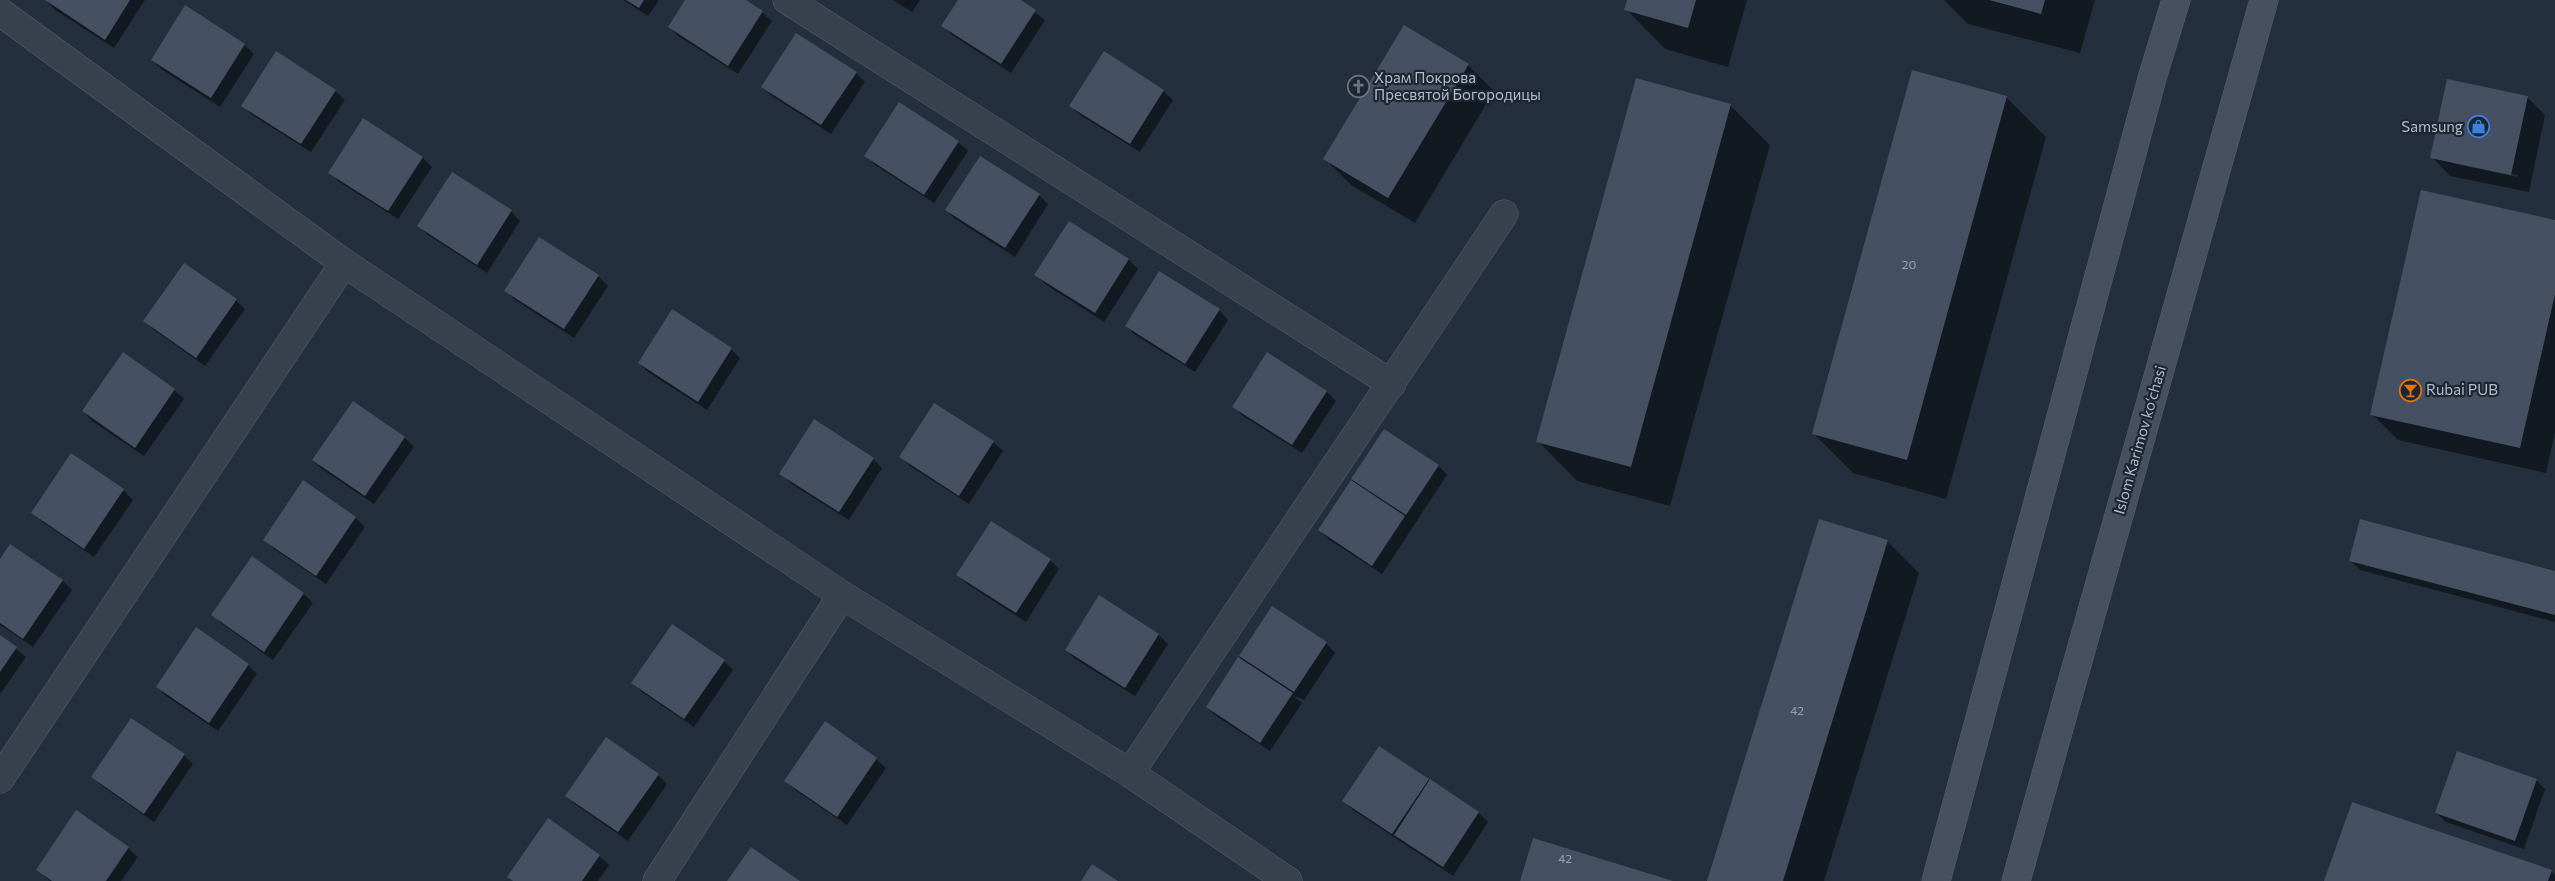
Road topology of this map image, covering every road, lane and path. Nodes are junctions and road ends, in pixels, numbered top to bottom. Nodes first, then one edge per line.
1 (786, 0) edge
2 (2176, 0) edge
3 (2264, 0) edge
4 (0, 12) edge
5 (1504, 214) dead end
6 (344, 263) junction
7 (1392, 384) junction
8 (842, 595) junction
9 (1130, 773) junction
10 (0, 779) edge
11 (657, 881) edge
12 (1288, 881) edge
13 (1936, 881) edge
14 (2016, 881) edge

1 - 7 street
2 - 13 main road
3 - 14 main road, Islom Karimov ko‘chasi
4 - 6 street
5 - 7 street
6 - 8 street
6 - 10 street
7 - 9 street
8 - 9 street
8 - 11 street
9 - 12 street

